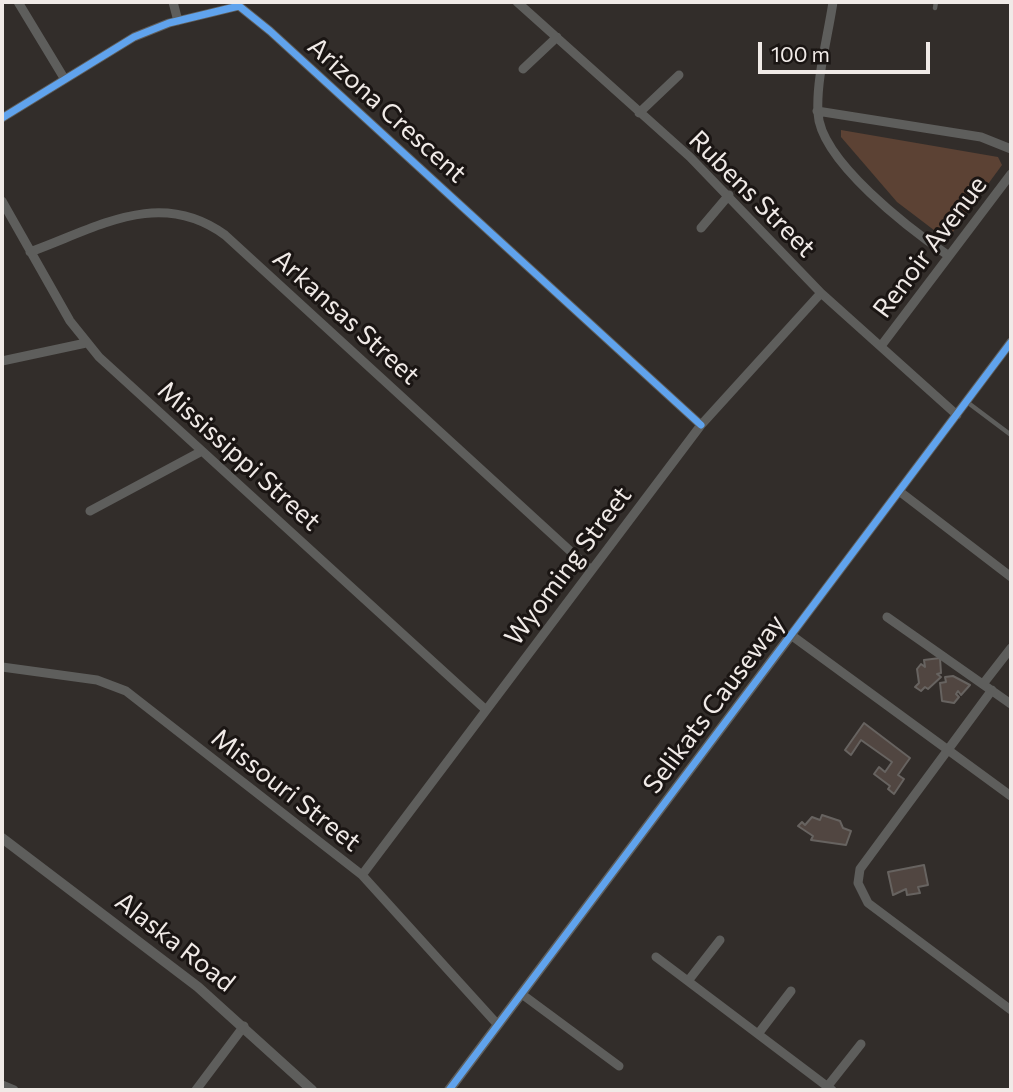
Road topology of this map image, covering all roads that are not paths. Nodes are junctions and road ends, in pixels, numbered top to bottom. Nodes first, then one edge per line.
1 (18, 2) edge
2 (173, 2) edge
3 (517, 2) edge
4 (833, 2) edge
5 (241, 4) edge
6 (178, 21) junction
7 (556, 37) junction
8 (523, 69) dead end
9 (678, 75) dead end
10 (64, 78) junction
11 (817, 111) junction
12 (639, 113) junction
13 (2, 118) edge
14 (1011, 149) edge
15 (1011, 174) edge
16 (729, 195) junction
17 (2, 201) edge
18 (701, 228) dead end
19 (30, 252) junction
20 (949, 256) junction
21 (821, 293) junction
22 (86, 342) junction
23 (1011, 342) edge
24 (881, 346) junction
25 (2, 361) edge
26 (967, 402) junction
27 (957, 415) junction
28 (701, 425) junction
29 (1011, 435) edge
30 (202, 451) junction
31 (899, 491) junction
32 (90, 511) dead end
33 (591, 570) junction
34 (1011, 577) edge
35 (887, 617) dead end
36 (791, 635) junction
37 (1011, 648) edge
38 (2, 667) edge
39 (983, 684) junction
40 (992, 690) junction
41 (1011, 704) edge
42 (486, 710) junction
43 (946, 748) junction
44 (1011, 796) edge
45 (2, 838) edge
46 (362, 875) junction
47 (720, 940) dead end
48 (656, 957) dead end
49 (688, 981) junction
50 (791, 991) dead end
51 (523, 995) junction
52 (1011, 1010) edge
53 (498, 1025) junction
54 (244, 1026) junction
55 (758, 1034) junction
56 (860, 1044) dead end
57 (619, 1066) dead end
58 (2, 1085) edge
59 (830, 1088) edge
60 (14, 1090) edge
61 (195, 1090) edge
62 (312, 1090) edge
63 (449, 1090) edge

1 - 10 street
2 - 6 street
3 - 7 street, Rubens Street
4 - 11 street
5 - 6 street, Arizona Crescent
5 - 28 street, Arizona Crescent
6 - 10 street, Arizona Crescent
7 - 8 street
7 - 12 street, Rubens Street
9 - 12 street
10 - 13 street, Arizona Crescent
11 - 14 street, Renoir Avenue
11 - 20 street
12 - 16 street, Rubens Street
15 - 20 street, Renoir Avenue
16 - 18 street
16 - 21 street, Rubens Street
17 - 19 street, Mississippi Street
19 - 22 street, Mississippi Street
19 - 33 street, Arkansas Street
20 - 24 street, Renoir Avenue
21 - 24 street, Rubens Street
21 - 28 street, Wyoming Street
22 - 25 street
22 - 30 street, Mississippi Street
23 - 26 street, Selikats Causeway
24 - 27 street, Rubens Street
26 - 27 street, Selikats Causeway
26 - 29 lane
27 - 31 street, Selikats Causeway
28 - 33 street, Wyoming Street
30 - 32 street
30 - 42 street, Mississippi Street
31 - 34 street
31 - 36 street, Selikats Causeway
33 - 42 street, Wyoming Street
35 - 39 street
36 - 43 street
36 - 51 street, Selikats Causeway
37 - 39 street
38 - 46 street, Missouri Street
39 - 40 street
40 - 41 street
40 - 43 street
42 - 46 street, Wyoming Street
43 - 44 street
43 - 52 street
45 - 54 street, Alaska Road
46 - 53 street, Missouri Street
47 - 49 street
48 - 49 street
49 - 55 street
50 - 55 street
51 - 53 street, Selikats Causeway
51 - 57 street
53 - 63 street, Selikats Causeway
54 - 61 street
54 - 62 street, Alaska Road
55 - 59 street
56 - 59 street
58 - 60 street

